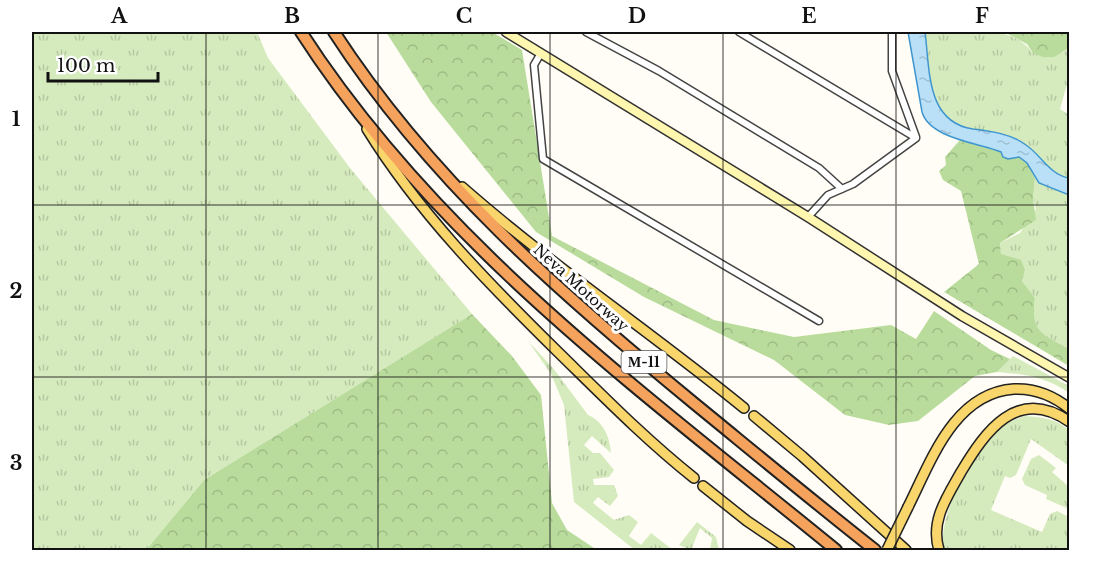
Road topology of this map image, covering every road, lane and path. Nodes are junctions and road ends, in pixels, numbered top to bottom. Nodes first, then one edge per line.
1 (301, 32) edge
2 (334, 32) edge
3 (506, 32) edge
4 (586, 32) edge
5 (739, 32) edge
6 (892, 32) edge
7 (518, 35) edge
8 (541, 53) junction
9 (357, 111) junction
10 (916, 138) junction
11 (429, 158) junction
12 (842, 189) junction
13 (808, 217) junction
14 (819, 321) dead end
15 (1070, 378) edge
16 (744, 408) dead end
17 (1070, 409) edge
18 (754, 416) dead end
19 (1070, 422) edge
20 (694, 478) dead end
21 (703, 486) dead end
22 (790, 550) edge
23 (836, 550) edge
24 (874, 550) edge
25 (886, 550) edge
26 (906, 550) edge
27 (939, 550) edge

1 - 9 highway, М-11
2 - 11 highway, Neva Motorway / М-11
3 - 7 street
4 - 12 street
5 - 10 street
6 - 10 street
7 - 8 street
8 - 13 street
8 - 14 street
9 - 20 main road, М-11
9 - 23 highway, М-11
10 - 12 street
11 - 16 main road, М-11
11 - 24 highway, Neva Motorway / М-11
12 - 13 street
13 - 15 street
17 - 25 main road, bridge
18 - 26 main road
19 - 27 main road
21 - 22 main road

